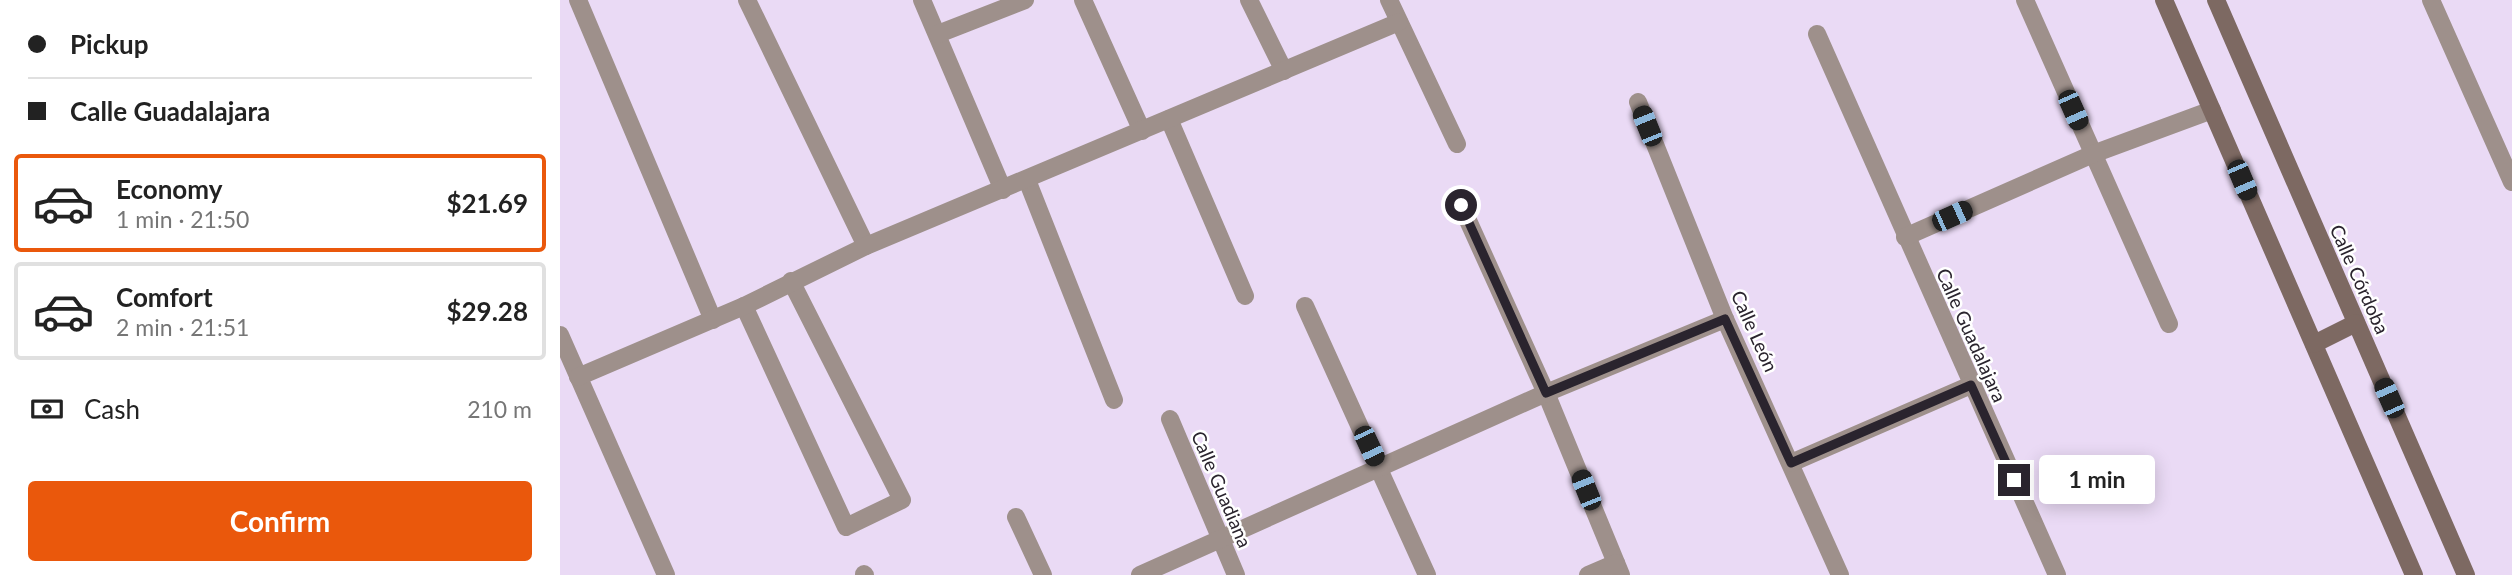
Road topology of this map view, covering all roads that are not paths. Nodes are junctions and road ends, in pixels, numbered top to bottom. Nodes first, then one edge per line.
1 (578, 0) edge
2 (747, 0) edge
3 (922, 0) edge
4 (1025, 0) edge
5 (1083, 0) edge
6 (1249, 0) edge
7 (1389, 0) edge
8 (2025, 0) edge
9 (2164, 0) edge
10 (2216, 0) edge
11 (2431, 0) edge
12 (1399, 22) junction
13 (1817, 33) dead end
14 (937, 34) junction
15 (1284, 71) junction
16 (1638, 102) dead end
17 (2212, 110) junction
18 (1169, 120) junction
19 (1142, 131) junction
20 (1457, 144) dead end
21 (2093, 154) junction
22 (1027, 180) junction
23 (2512, 182) edge
24 (1003, 190) junction
25 (1461, 205) dead end
26 (1905, 237) junction
27 (866, 246) junction
28 (791, 281) junction
29 (1245, 296) dead end
30 (744, 306) junction
31 (1305, 306) dead end
32 (1725, 319) junction
33 (713, 320) junction
34 (2356, 323) junction
35 (2169, 324) dead end
36 (560, 335) edge
37 (2314, 344) junction
38 (578, 377) junction
39 (1971, 385) junction
40 (1546, 393) junction
41 (1114, 400) dead end
42 (1170, 419) dead end
43 (1791, 463) junction
44 (1379, 470) junction
45 (1016, 517) dead end
46 (1221, 539) junction
47 (1619, 569) edge
48 (666, 575) edge
49 (1043, 575) edge
50 (1140, 575) edge
51 (1236, 575) edge
52 (1427, 575) edge
53 (1588, 575) edge
54 (1840, 575) edge
55 (2057, 575) edge
56 (2414, 575) edge
57 (2466, 575) edge

1 - 33 street
2 - 27 street
3 - 14 street
4 - 14 street
5 - 19 street
6 - 15 street
7 - 12 street
8 - 21 street
9 - 17 street
10 - 34 street, Calle Córdoba
11 - 23 street
12 - 15 street
12 - 20 street
13 - 26 street, Calle Guadalajara
14 - 24 street
15 - 18 street
16 - 32 street, Calle León
17 - 21 street
17 - 37 street
18 - 19 street
18 - 29 street
19 - 22 street
21 - 26 street
21 - 35 street
22 - 24 street
22 - 41 street
24 - 27 street
25 - 40 street
26 - 39 street, Calle Guadalajara
27 - 28 street
28 - 30 street
28 - 30 street
30 - 33 street
31 - 44 street
32 - 40 street
32 - 43 street, Calle León
33 - 38 street
34 - 37 street
34 - 57 street, Calle Córdoba
36 - 38 street
37 - 56 street
38 - 48 street
39 - 43 street
39 - 55 street, Calle Guadalajara
40 - 44 street
40 - 47 street
42 - 46 street, Calle Guadiana
43 - 54 street, Calle León
44 - 46 street
44 - 52 street
45 - 49 street
46 - 50 street
46 - 51 street, Calle Guadiana
47 - 53 street

